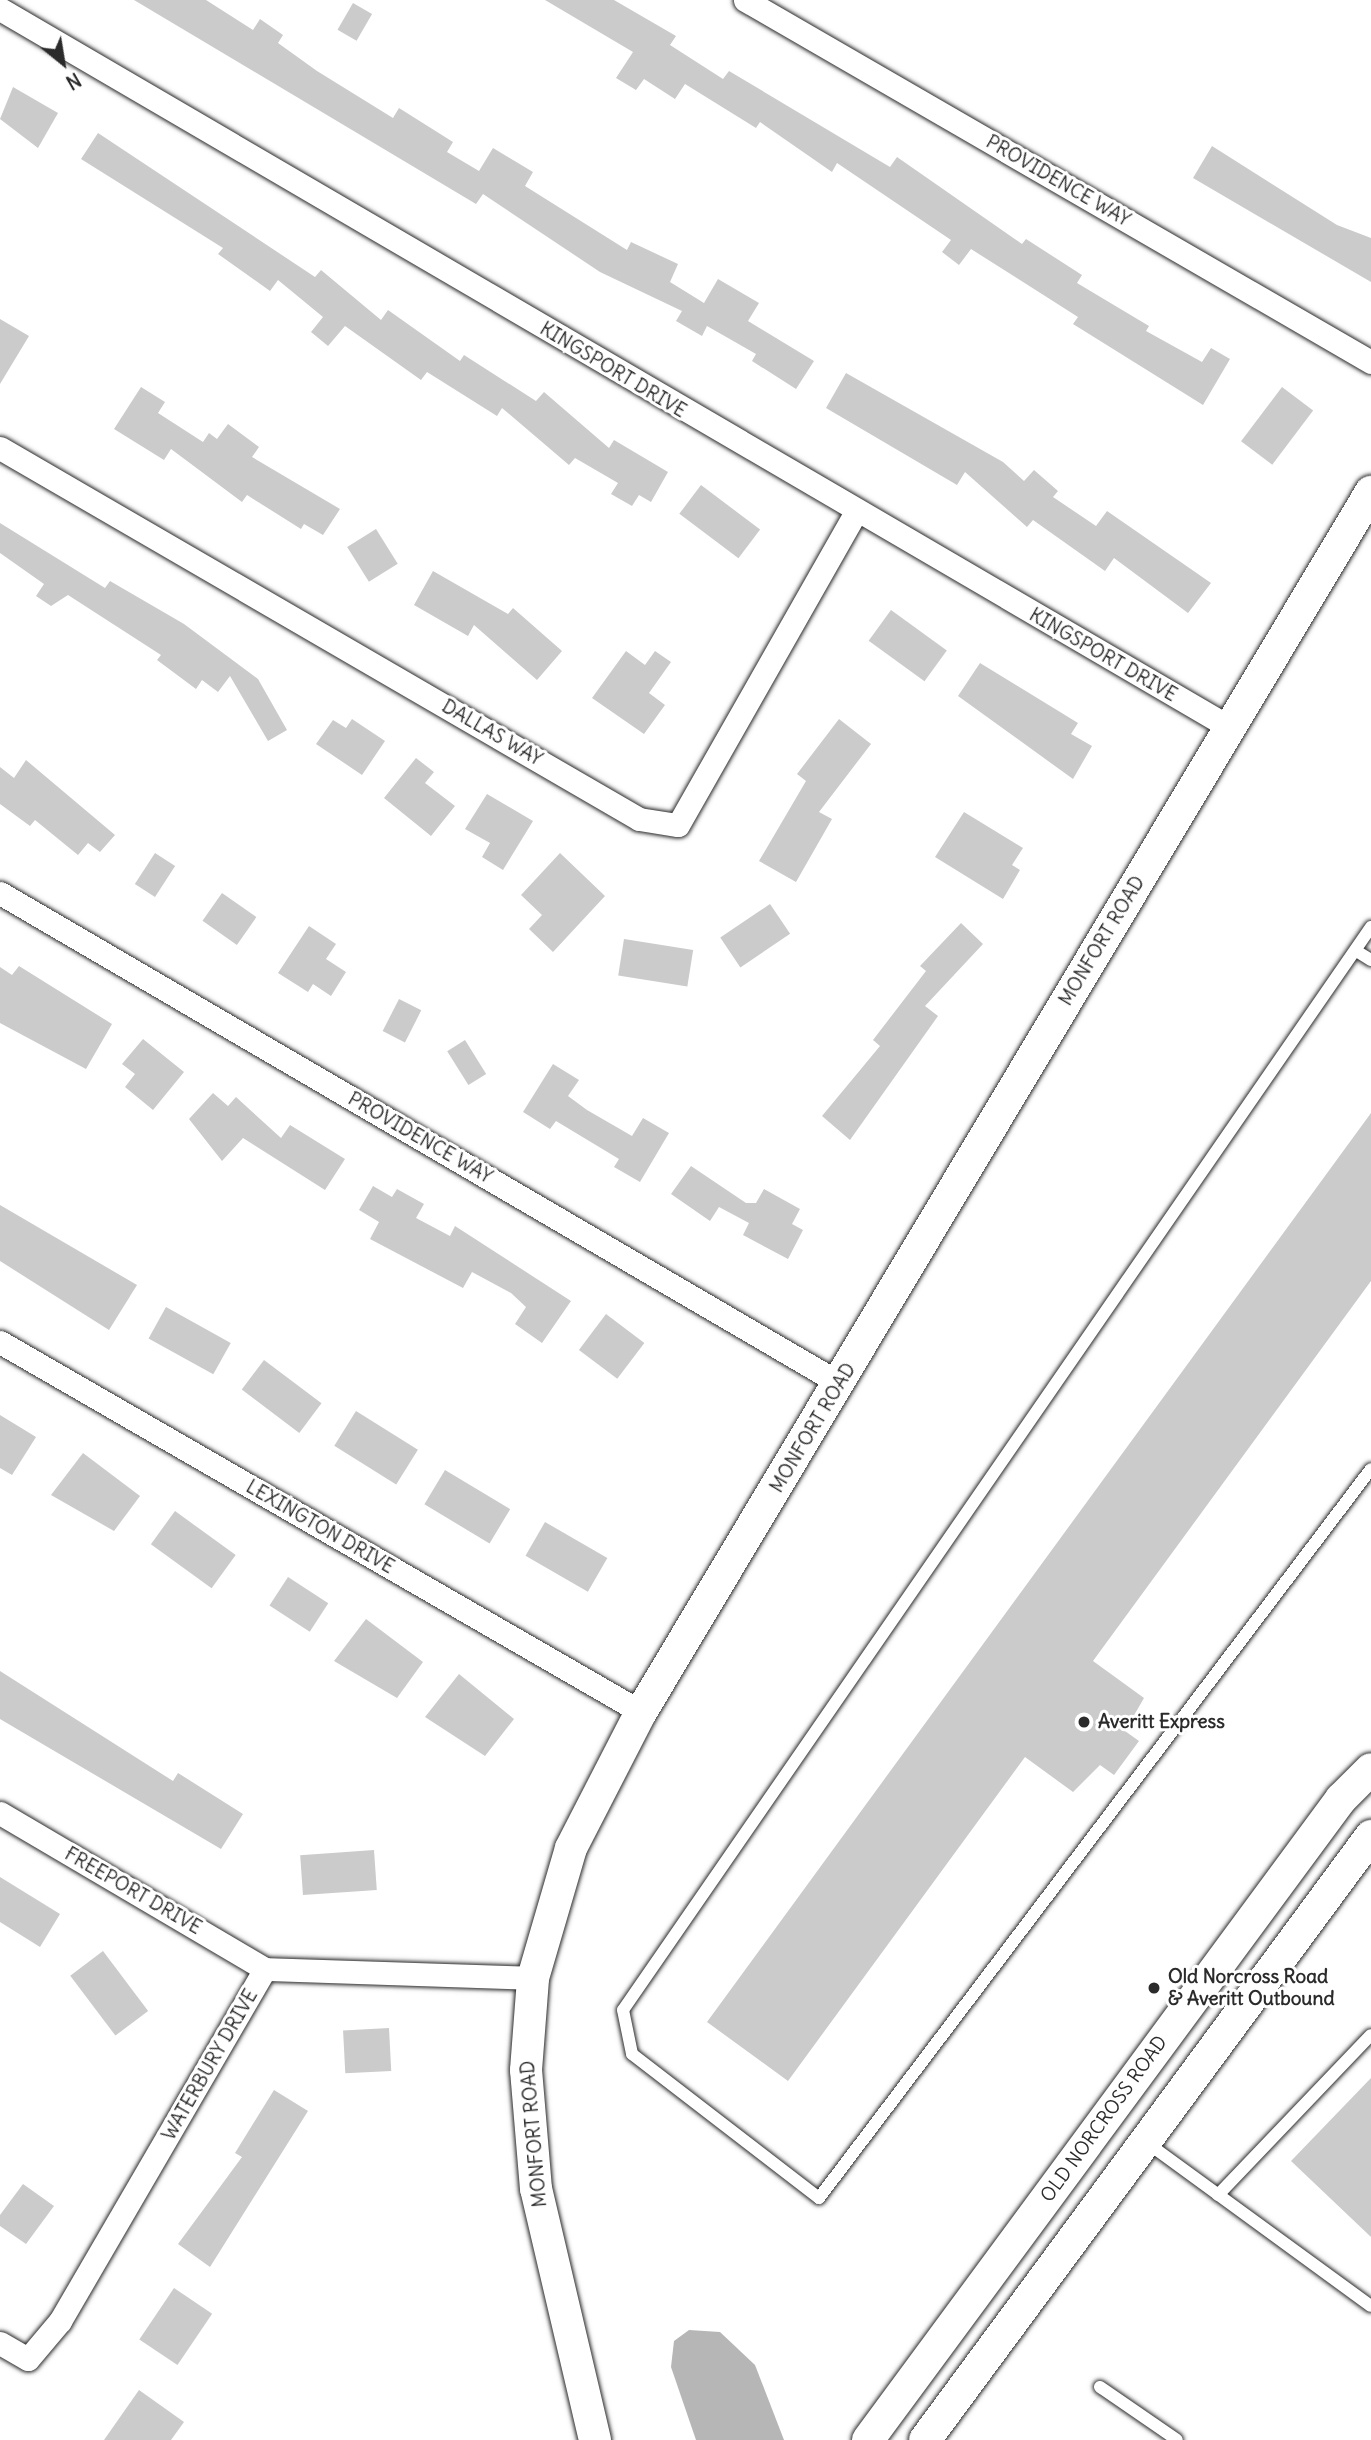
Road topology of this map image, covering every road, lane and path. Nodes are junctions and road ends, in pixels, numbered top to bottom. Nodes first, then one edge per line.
1 (745, 0) edge
2 (0, 9) edge
3 (1371, 362) edge
4 (0, 448) edge
5 (1371, 492) edge
6 (855, 513) junction
7 (1229, 727) junction
8 (0, 893) edge
9 (1371, 927) edge
10 (1358, 952) junction
11 (1371, 960) edge
12 (0, 1342) edge
13 (841, 1384) junction
14 (1371, 1469) edge
15 (641, 1712) junction
16 (1371, 1769) edge
17 (0, 1813) edge
18 (1371, 1836) edge
19 (265, 1969) junction
20 (533, 1978) junction
21 (1371, 2035) edge
22 (1142, 2140) junction
23 (1218, 2195) junction
24 (1371, 2306) edge
25 (0, 2343) edge
26 (1100, 2387) dead end
27 (595, 2440) edge
28 (868, 2440) edge
29 (925, 2440) edge
30 (1177, 2440) edge

1 - 3 street, PROVIDENCE WAY
2 - 6 street, KINGSPORT DRIVE
4 - 6 street, DALLAS WAY
5 - 7 street, MONFORT ROAD
6 - 7 street, KINGSPORT DRIVE
7 - 13 street, MONFORT ROAD
8 - 13 street, PROVIDENCE WAY
9 - 10 lane
10 - 11 lane
10 - 14 lane
12 - 15 street, LEXINGTON DRIVE
13 - 15 street, MONFORT ROAD
15 - 20 street, MONFORT ROAD
16 - 28 street, OLD NORCROSS ROAD
17 - 19 street, FREEPORT DRIVE
18 - 22 street
19 - 20 street, WATERBURY DRIVE
19 - 25 street, WATERBURY DRIVE
20 - 27 street, MONFORT ROAD
21 - 23 lane
22 - 23 lane
22 - 29 street
23 - 24 lane
26 - 30 lane

